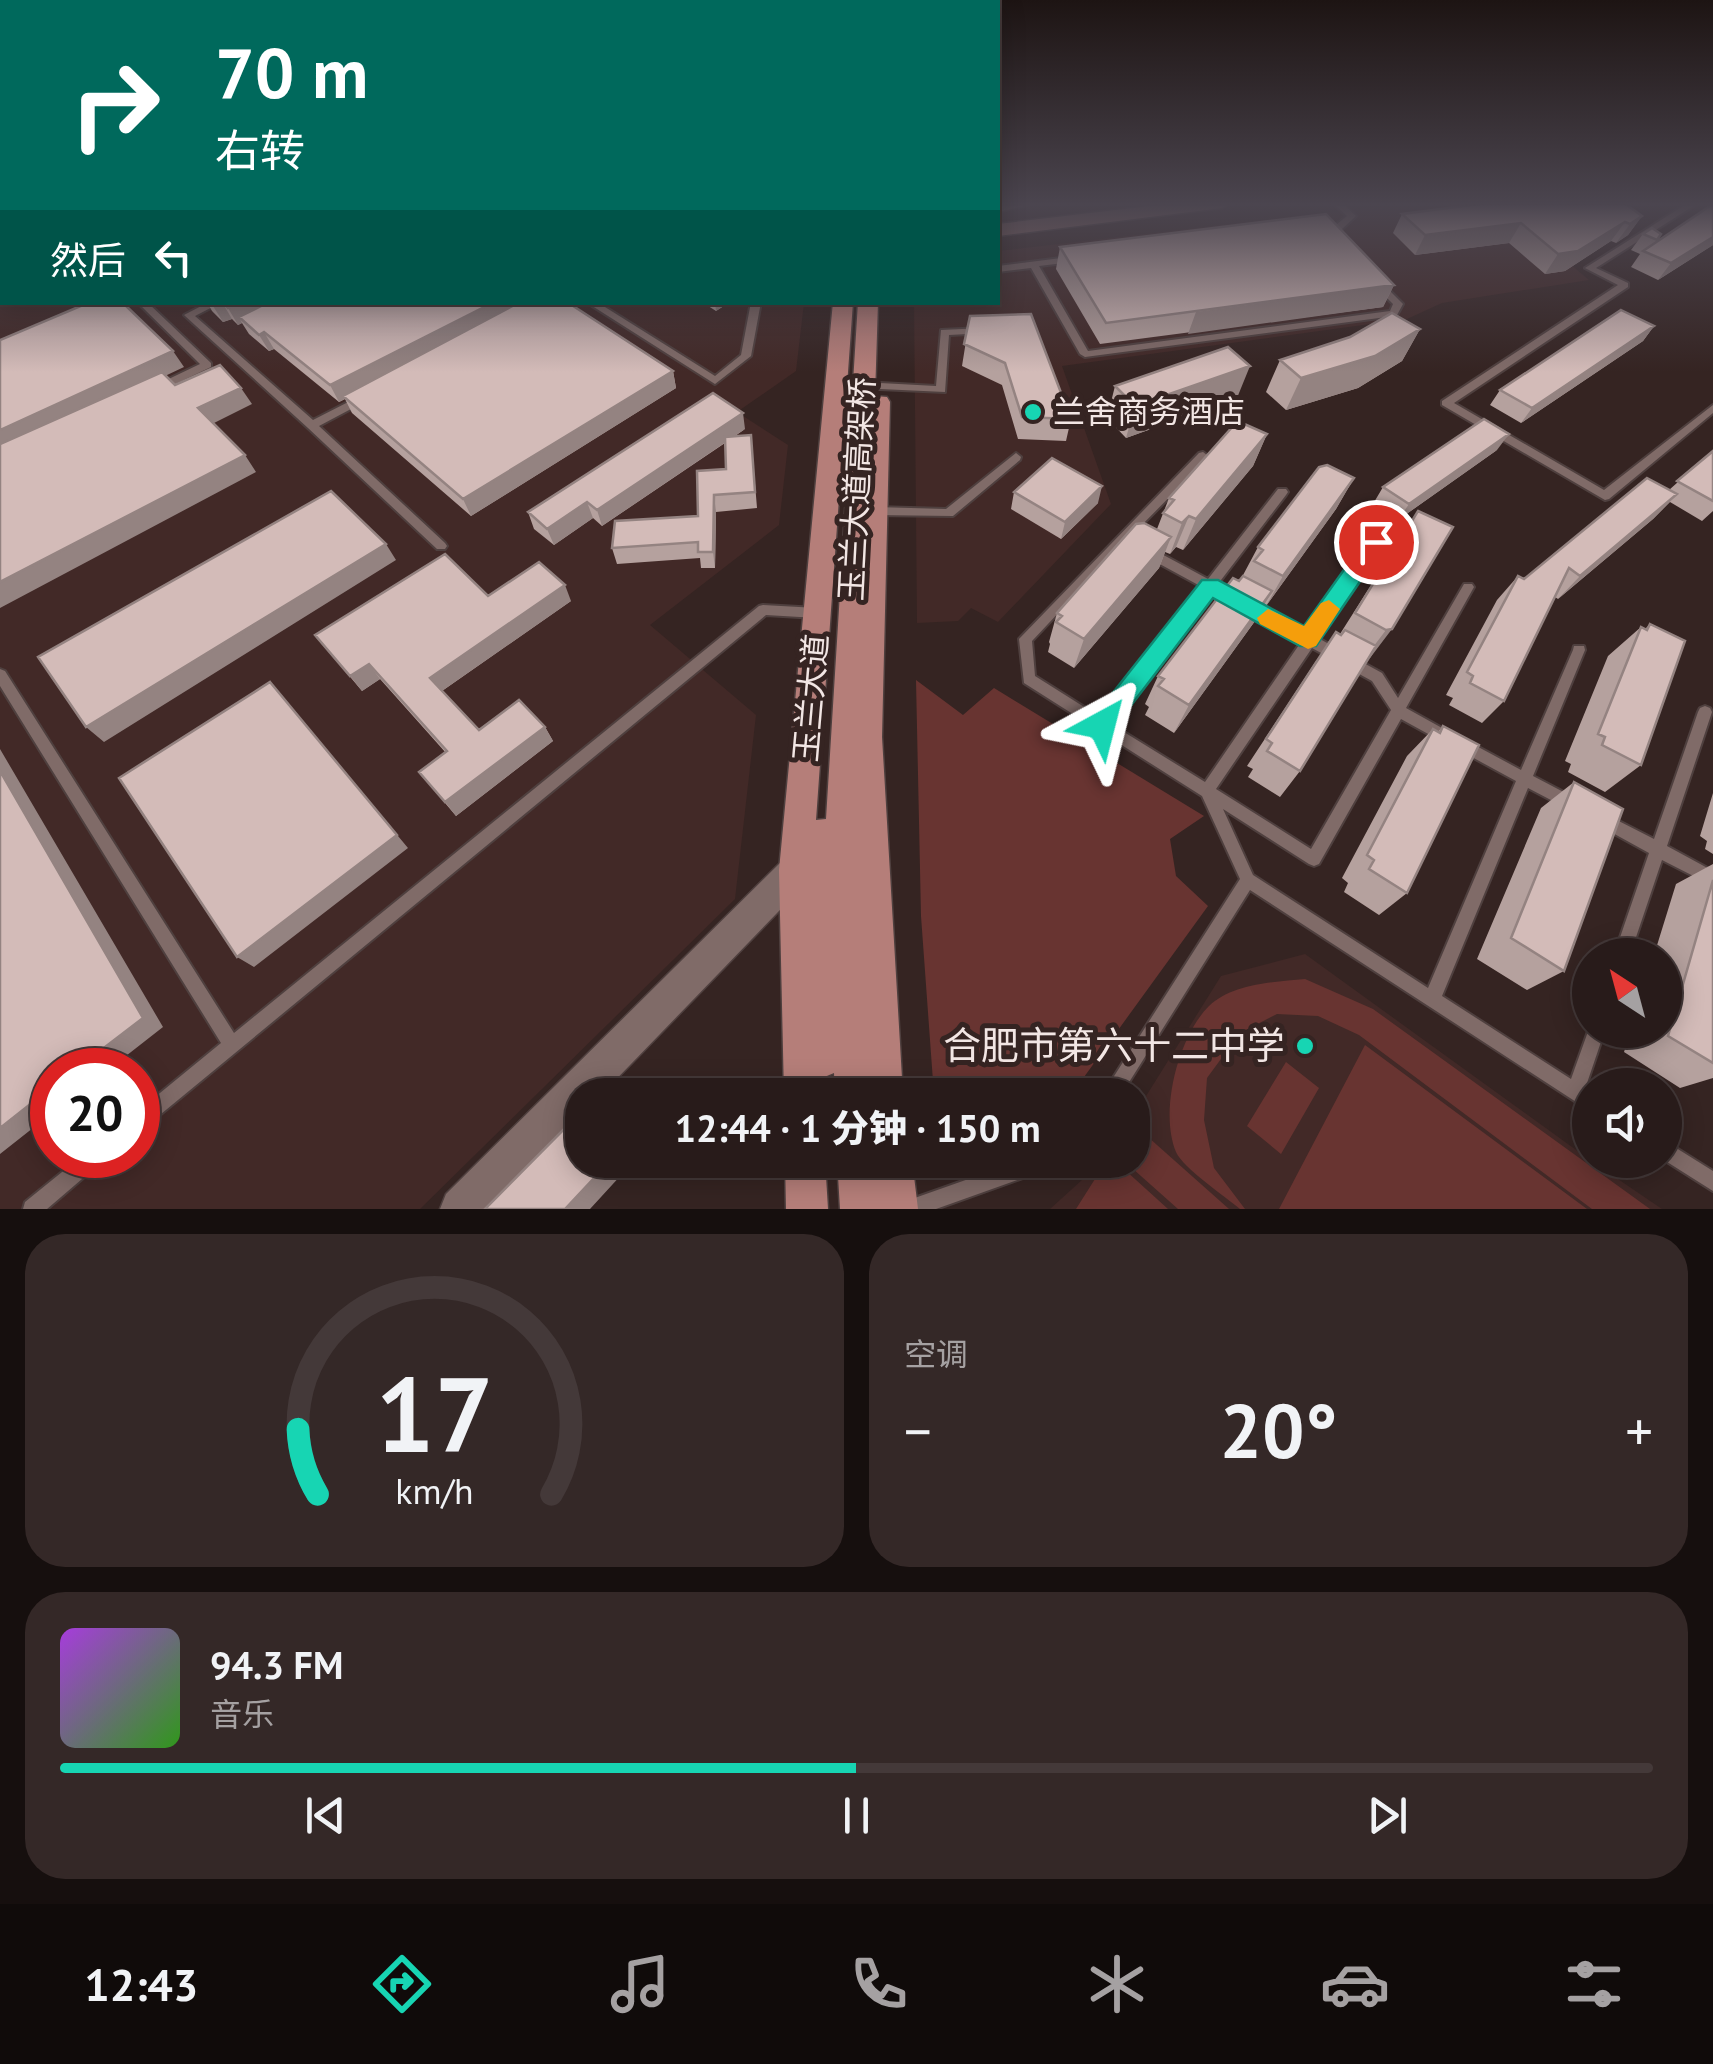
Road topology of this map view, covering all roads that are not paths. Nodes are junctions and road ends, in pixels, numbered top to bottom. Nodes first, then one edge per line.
1 (1071, 259) edge
2 (1603, 259) edge
3 (1032, 264) junction
4 (1000, 269) edge
5 (1374, 279) edge
6 (143, 305) edge
7 (211, 305) edge
8 (595, 305) edge
9 (755, 305) edge
10 (844, 305) edge
11 (855, 305) edge
12 (868, 305) edge
13 (886, 305) edge
14 (998, 330) edge
15 (880, 386) junction
16 (379, 390) edge
17 (138, 398) edge
18 (1713, 408) edge
19 (312, 425) junction
20 (1202, 456) edge
21 (1016, 457) dead end
22 (1282, 492) dead end
23 (875, 512) junction
24 (1122, 538) junction
25 (1376, 542) dead end
26 (441, 546) dead end
27 (1210, 586) junction
28 (1468, 587) dead end
29 (818, 613) junction
30 (1308, 639) junction
31 (1579, 650) dead end
32 (0, 674) edge
33 (1399, 711) junction
34 (1705, 712) dead end
35 (1102, 725) junction
36 (1525, 779) junction
37 (1206, 792) junction
38 (1658, 850) junction
39 (796, 870) junction
40 (1713, 879) edge
41 (1248, 880) junction
42 (1628, 938) edge
43 (1432, 1000) junction
44 (232, 1045) junction
45 (802, 1078) edge
46 (820, 1078) edge
47 (853, 1078) edge
48 (883, 1078) edge
49 (1122, 1078) edge
50 (1572, 1090) edge
51 (160, 1104) edge
52 (1682, 1161) edge
53 (70, 1178) edge
54 (806, 1178) edge
55 (819, 1178) edge
56 (859, 1178) edge
57 (894, 1178) edge
58 (997, 1178) edge
59 (1713, 1182) edge
60 (32, 1209) edge
61 (461, 1209) edge
62 (807, 1209) edge
63 (819, 1209) edge
64 (861, 1209) edge
65 (897, 1209) edge
66 (909, 1209) edge

1 - 3 lane
2 - 18 lane
3 - 4 lane
3 - 5 lane
6 - 17 lane
7 - 19 lane
8 - 9 lane
10 - 29 main road, 玉兰大道
11 - 46 main road, 玉兰大道高架桥
12 - 47 main road, 玉兰大道高架桥
13 - 15 main road, 玉兰大道
14 - 15 lane
15 - 23 main road, 玉兰大道
16 - 19 lane
19 - 26 lane
20 - 24 lane
21 - 23 lane
22 - 27 lane
23 - 48 main road, 玉兰大道
24 - 27 lane
24 - 35 lane
25 - 30 lane
27 - 30 lane
27 - 35 lane
28 - 33 lane
29 - 39 main road, 玉兰大道
29 - 44 lane
30 - 33 lane
30 - 37 lane
31 - 36 lane
32 - 44 lane
33 - 36 lane
33 - 37 lane
34 - 38 lane
35 - 37 lane
36 - 38 lane
36 - 43 lane
37 - 41 lane
38 - 40 lane
38 - 42 lane
39 - 45 main road, 玉兰大道
39 - 61 street
41 - 43 lane
41 - 49 lane
43 - 50 lane
44 - 51 lane
52 - 59 lane
53 - 60 lane
54 - 62 main road
55 - 63 main road
56 - 64 main road
57 - 65 main road
58 - 66 lane

